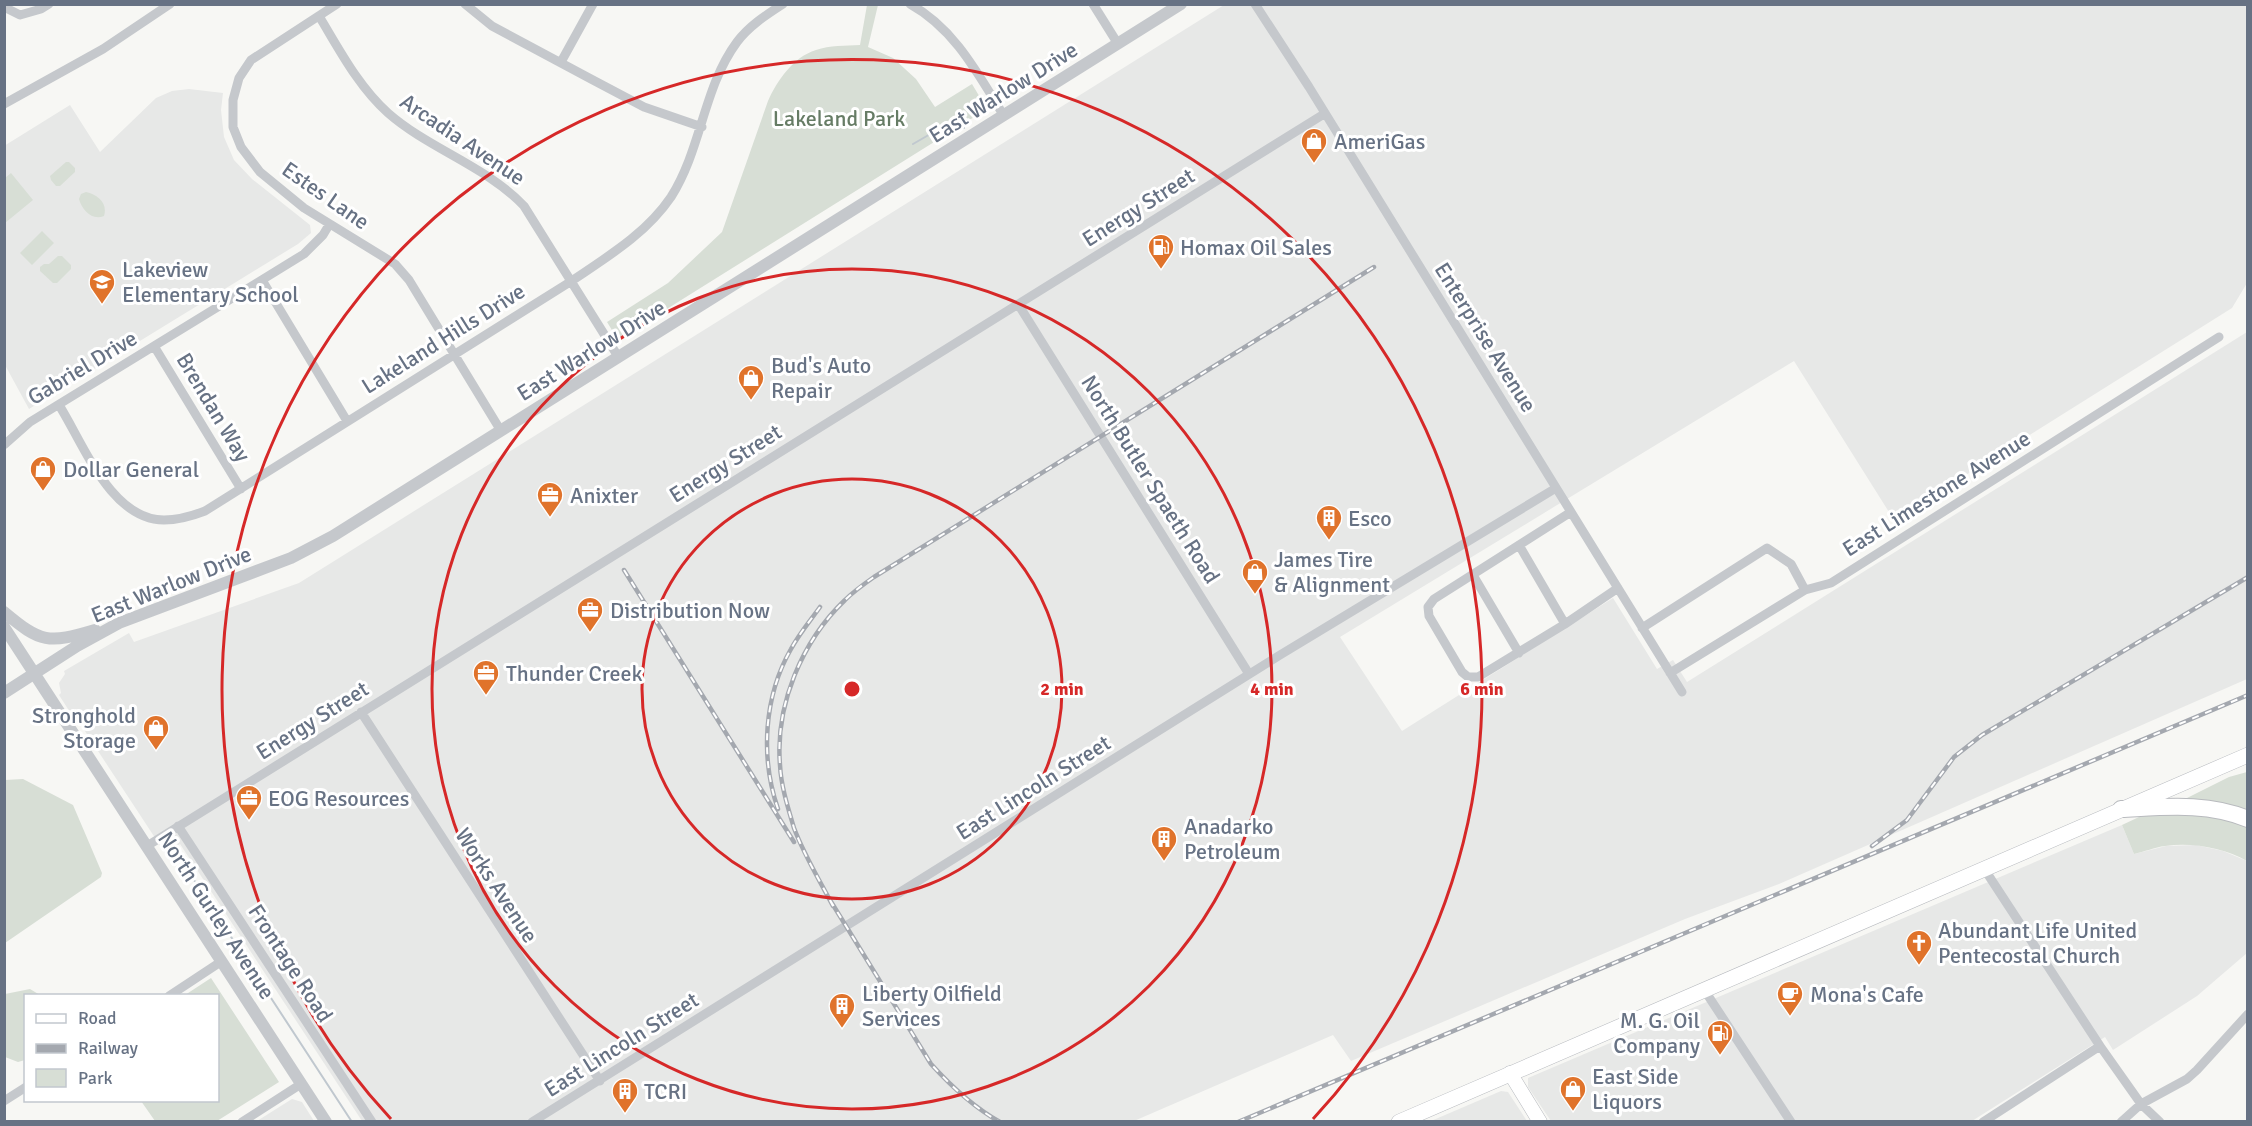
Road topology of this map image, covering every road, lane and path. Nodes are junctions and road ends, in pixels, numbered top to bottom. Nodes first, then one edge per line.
1 (5, 4) edge
2 (49, 4) edge
3 (170, 4) edge
4 (337, 4) edge
5 (465, 4) edge
6 (593, 4) edge
7 (783, 4) edge
8 (910, 4) edge
9 (1093, 4) edge
10 (1181, 4) edge
11 (1255, 4) edge
12 (319, 16) junction
13 (1118, 44) junction
14 (561, 63) junction
15 (4, 104) edge
16 (1323, 114) junction
17 (1004, 116) junction
18 (702, 127) junction
19 (329, 225) junction
20 (261, 280) junction
21 (570, 282) junction
22 (1018, 304) junction
23 (2219, 337) dead end
24 (154, 346) junction
25 (454, 355) junction
26 (618, 358) junction
27 (59, 405) junction
28 (347, 422) junction
29 (501, 431) junction
30 (4, 445) edge
31 (1556, 488) junction
32 (241, 489) junction
33 (1571, 512) junction
34 (1519, 545) junction
35 (1473, 575) junction
36 (1618, 588) junction
37 (1805, 590) junction
38 (4, 612) edge
39 (119, 623) junction
40 (1565, 624) junction
41 (4, 627) edge
42 (1642, 628) junction
43 (1519, 653) junction
44 (34, 673) junction
45 (1670, 673) junction
46 (1250, 674) junction
47 (1682, 692) dead end
48 (4, 693) edge
49 (361, 711) junction
50 (2247, 755) edge
51 (2121, 809) junction
52 (2247, 819) edge
53 (178, 826) junction
54 (147, 846) junction
55 (1985, 870) junction
56 (222, 961) junction
57 (1705, 991) junction
58 (172, 994) edge
59 (2247, 1014) edge
60 (2100, 1046) junction
61 (1510, 1073) junction
62 (600, 1081) junction
63 (301, 1084) junction
64 (24, 1088) edge
65 (4, 1101) edge
66 (2141, 1104) junction
67 (242, 1122) edge
68 (326, 1122) edge
69 (372, 1122) edge
70 (532, 1122) edge
71 (1399, 1122) edge
72 (1540, 1122) edge
73 (1791, 1122) edge
74 (1983, 1122) edge
75 (2121, 1122) edge
76 (2160, 1122) edge

1 - 2 street
3 - 15 street
4 - 12 street, Estes Lane
5 - 14 street
6 - 14 street
7 - 18 street, Lakeland Hills Drive
8 - 17 street
9 - 13 street
10 - 13 street, East Warlow Drive
11 - 16 street, Enterprise Avenue
12 - 19 street, Estes Lane
12 - 21 street, Arcadia Avenue
13 - 17 street, East Warlow Drive
14 - 18 street
16 - 22 street, Energy Street
16 - 31 street, Enterprise Avenue
17 - 26 street, East Warlow Drive
18 - 21 street, Lakeland Hills Drive
19 - 20 street, Gabriel Drive
19 - 25 street, Estes Lane
20 - 24 street, Gabriel Drive
20 - 28 street
21 - 25 street, Lakeland Hills Drive
21 - 26 street, Arcadia Avenue
22 - 46 street, North Butler Spaeth Road
22 - 49 street, Energy Street
23 - 37 street, East Limestone Avenue
24 - 27 street, Gabriel Drive
24 - 32 street, Brendan Way
25 - 28 street, Lakeland Hills Drive
25 - 29 street, Estes Lane
26 - 29 street, East Warlow Drive
27 - 30 street, Gabriel Drive
27 - 32 street, Lakeland Hills Drive
28 - 32 street, Lakeland Hills Drive
29 - 39 street, East Warlow Drive
31 - 33 street, Enterprise Avenue
31 - 46 street, East Lincoln Street
33 - 34 street
33 - 36 street, Enterprise Avenue
34 - 35 street
34 - 40 street
35 - 43 street
35 - 43 street
36 - 40 street
36 - 42 street, Enterprise Avenue
37 - 42 street
37 - 45 street, East Limestone Avenue
38 - 39 street
39 - 44 street, East Warlow Drive
40 - 43 street
41 - 44 street
42 - 45 street, Enterprise Avenue
44 - 48 street, East Warlow Drive
44 - 54 street, North Gurley Avenue
45 - 47 street, Enterprise Avenue
46 - 62 street, East Lincoln Street
49 - 53 street, Energy Street
49 - 62 street, Works Avenue
50 - 51 main road
51 - 52 highway
51 - 55 main road
53 - 54 street, Energy Street
53 - 69 street, Frontage Road
54 - 56 street, North Gurley Avenue
55 - 57 main road
55 - 60 street
56 - 58 street
56 - 63 street, North Gurley Avenue
57 - 61 main road
57 - 73 street
59 - 66 street
60 - 66 street
60 - 74 street
61 - 71 main road
61 - 72 main road
62 - 70 street, East Lincoln Street
63 - 67 street
63 - 68 street, North Gurley Avenue
64 - 65 street
66 - 75 street
66 - 76 street

